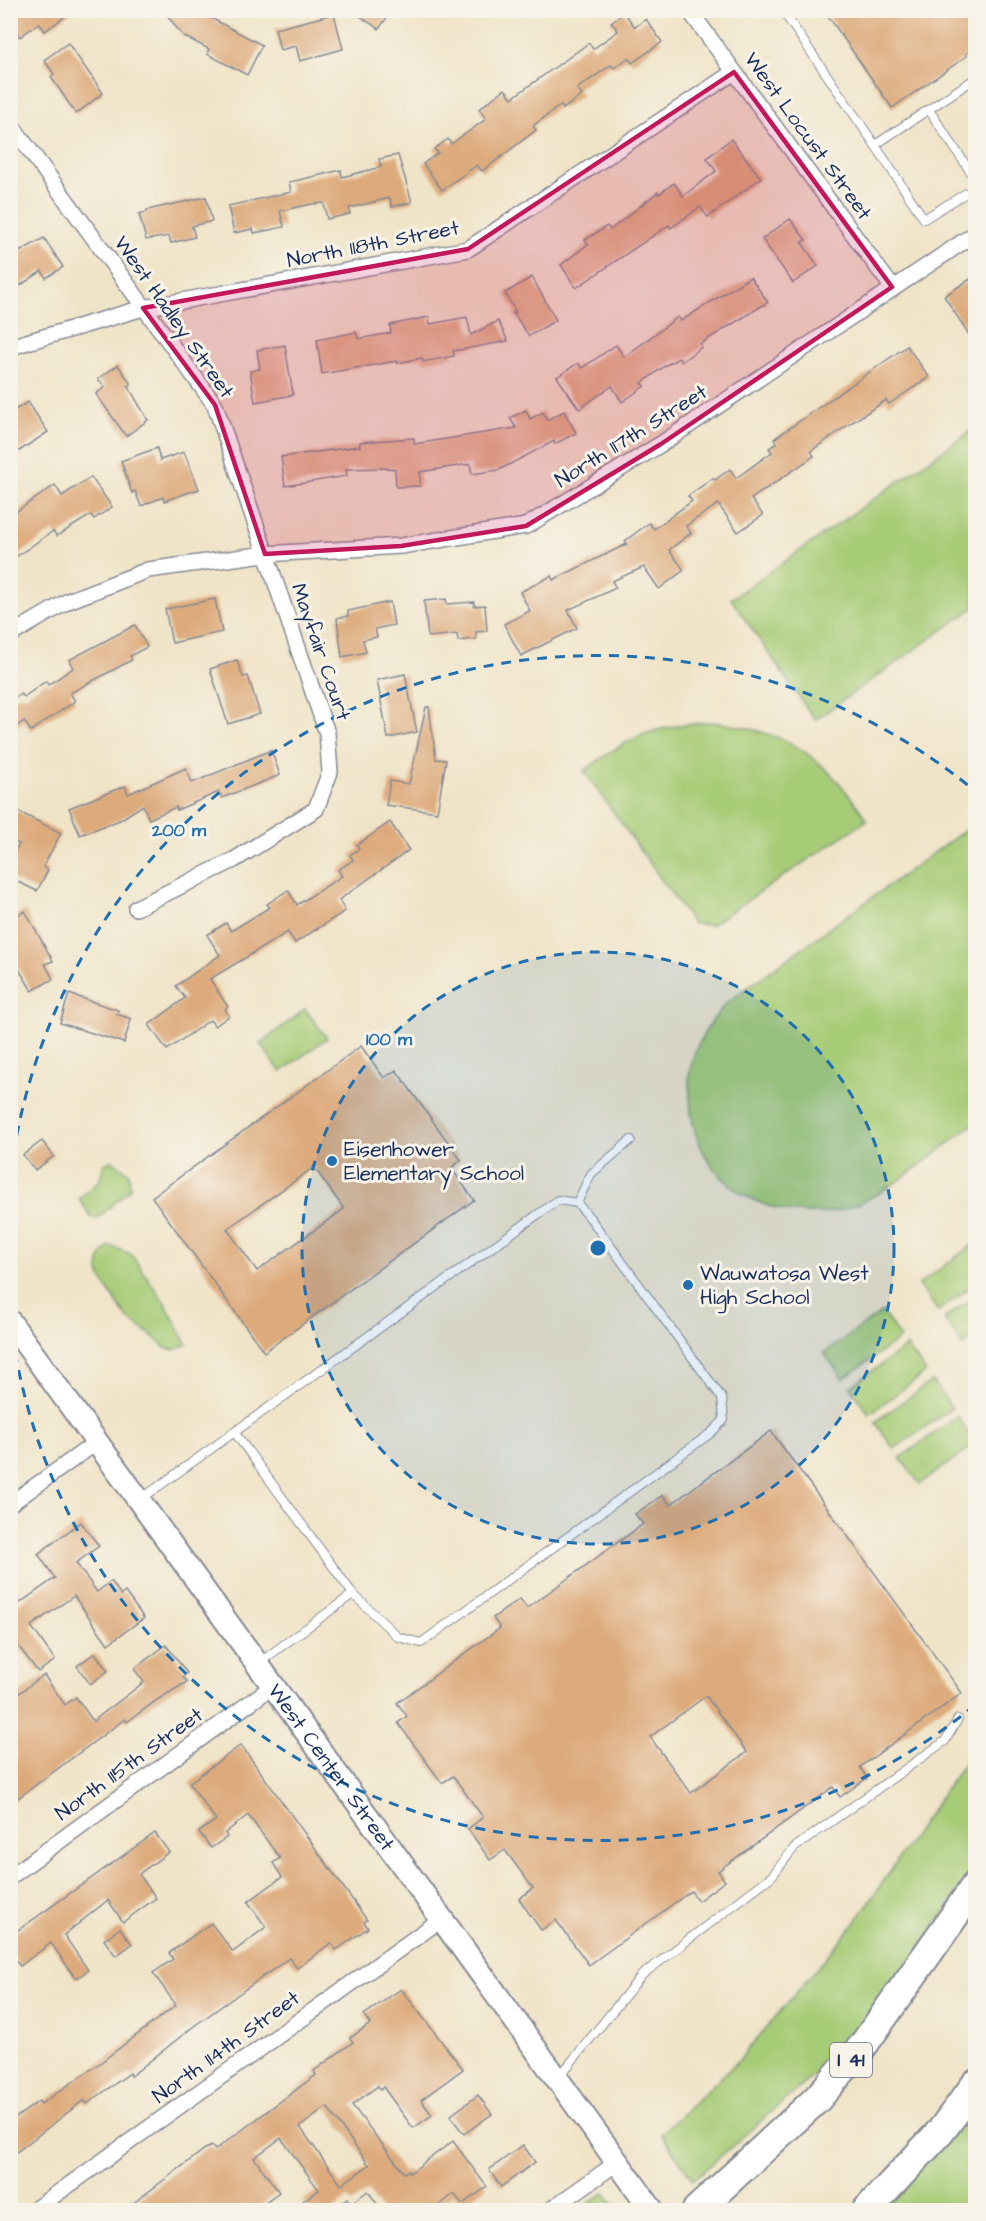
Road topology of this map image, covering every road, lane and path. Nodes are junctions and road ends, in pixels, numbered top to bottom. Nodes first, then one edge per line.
1 (689, 10) edge
2 (782, 10) edge
3 (734, 72) junction
4 (975, 78) edge
5 (929, 110) junction
6 (10, 123) edge
7 (875, 145) junction
8 (975, 180) edge
9 (975, 187) edge
10 (975, 234) edge
11 (892, 287) junction
12 (143, 308) junction
13 (10, 347) edge
14 (265, 554) junction
15 (10, 635) edge
16 (136, 908) dead end
17 (631, 1140) dead end
18 (577, 1203) junction
19 (10, 1322) edge
20 (235, 1433) junction
21 (97, 1442) junction
22 (140, 1500) junction
23 (10, 1504) edge
24 (353, 1594) junction
25 (258, 1664) junction
26 (273, 1686) junction
27 (958, 1719) dead end
28 (10, 1877) edge
29 (975, 1885) edge
30 (443, 1917) junction
31 (558, 2079) junction
32 (975, 2085) edge
33 (618, 2162) junction
34 (649, 2206) edge
35 (34, 2211) edge
36 (550, 2211) edge
37 (697, 2211) edge
38 (867, 2211) edge

1 - 3 street, West Locust Street
2 - 7 lane
3 - 11 street, West Locust Street
3 - 12 street, North 118th Street
4 - 5 lane
5 - 7 lane
5 - 8 lane
6 - 12 street, West Hadley Street
7 - 9 lane
10 - 11 street, North 117th Street
11 - 14 street, North 117th Street
12 - 13 street, North 118th Street
12 - 14 street, West Hadley Street
14 - 15 street, North 117th Street
14 - 16 street, Mayfair Court
17 - 18 lane
18 - 20 lane
18 - 24 lane
19 - 21 street, West Center Street
20 - 22 lane
20 - 24 lane
21 - 22 street, West Center Street
21 - 23 street
22 - 25 street, West Center Street
24 - 25 lane
25 - 26 street, West Center Street
26 - 28 street, North 115th Street
26 - 30 street, West Center Street
27 - 31 lane
29 - 37 highway, I 41
30 - 31 street, West Center Street
30 - 35 street, North 114th Street
31 - 33 street, West Center Street
32 - 38 highway
33 - 34 street, West Center Street
33 - 36 street

